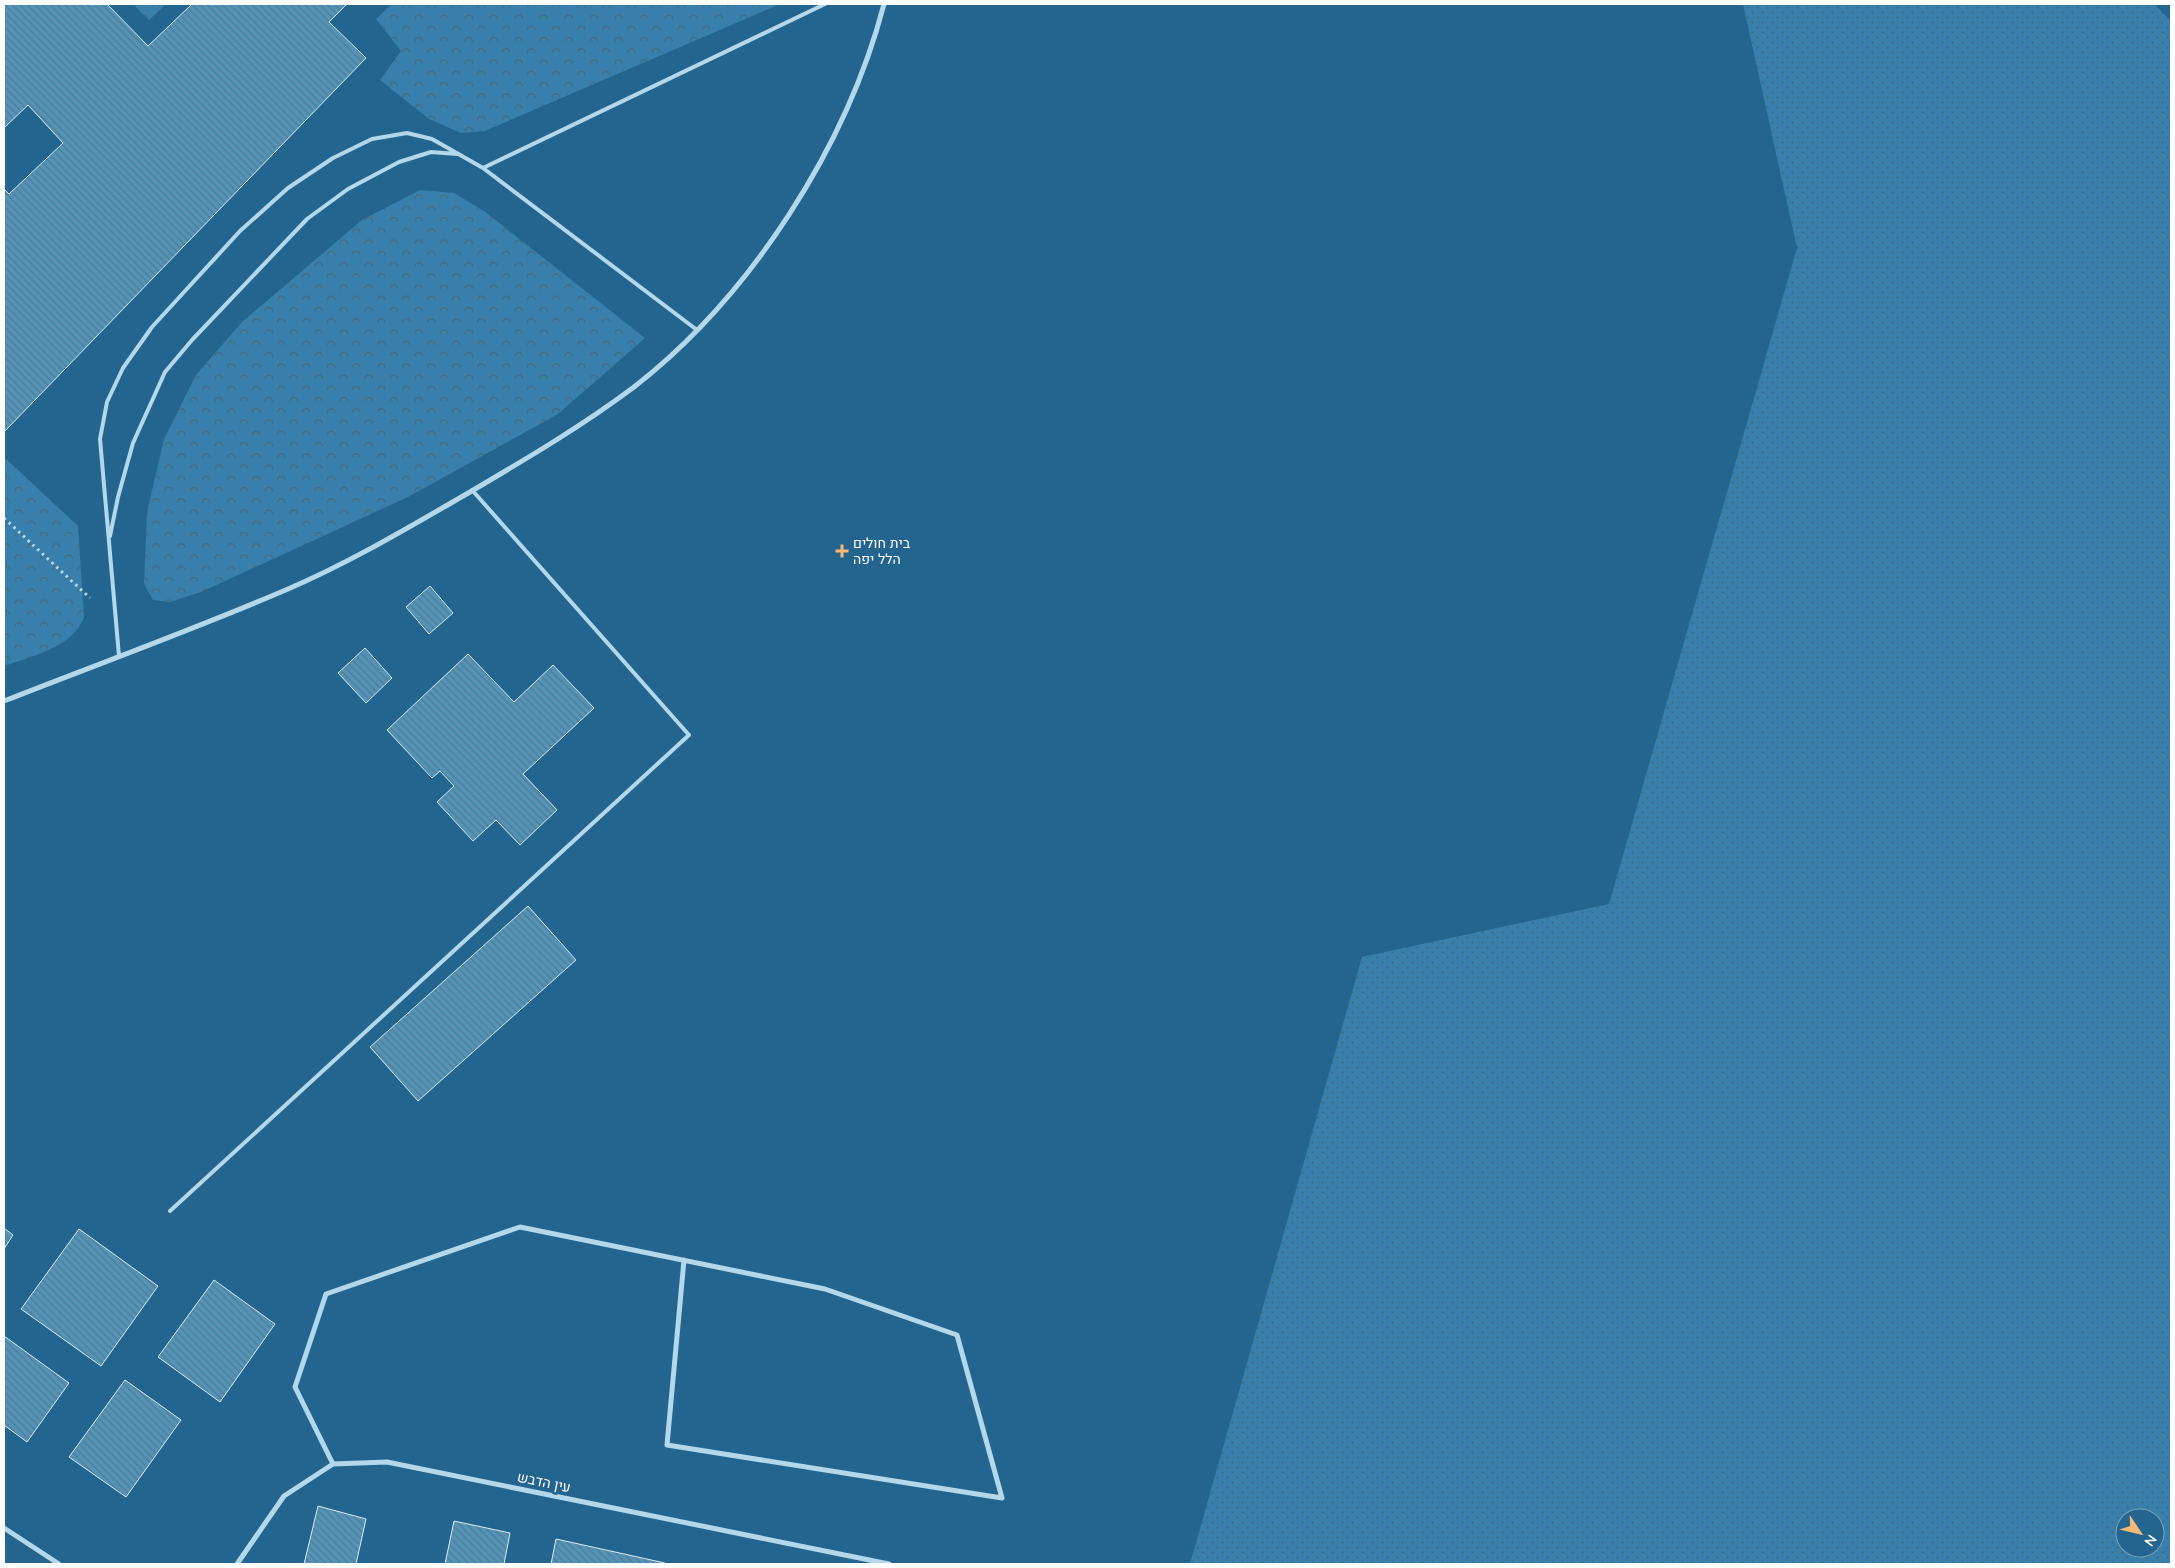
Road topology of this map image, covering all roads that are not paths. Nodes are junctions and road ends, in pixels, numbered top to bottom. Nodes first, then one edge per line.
1 (825, 4) edge
2 (884, 4) edge
3 (483, 168) junction
4 (697, 330) junction
5 (472, 490) junction
6 (110, 541) junction
7 (118, 656) junction
8 (4, 701) edge
9 (170, 1210) dead end
10 (684, 1260) junction
11 (334, 1464) junction
12 (4, 1528) edge
13 (59, 1564) edge
14 (237, 1564) edge
15 (889, 1564) edge

1 - 3 lane
2 - 4 street
3 - 4 lane
3 - 6 lane
3 - 6 lane
4 - 5 street
5 - 7 street
5 - 9 lane
6 - 7 lane
7 - 8 street
10 - 10 street
10 - 11 street
11 - 14 street
11 - 15 street, עין הדבש
12 - 13 street

